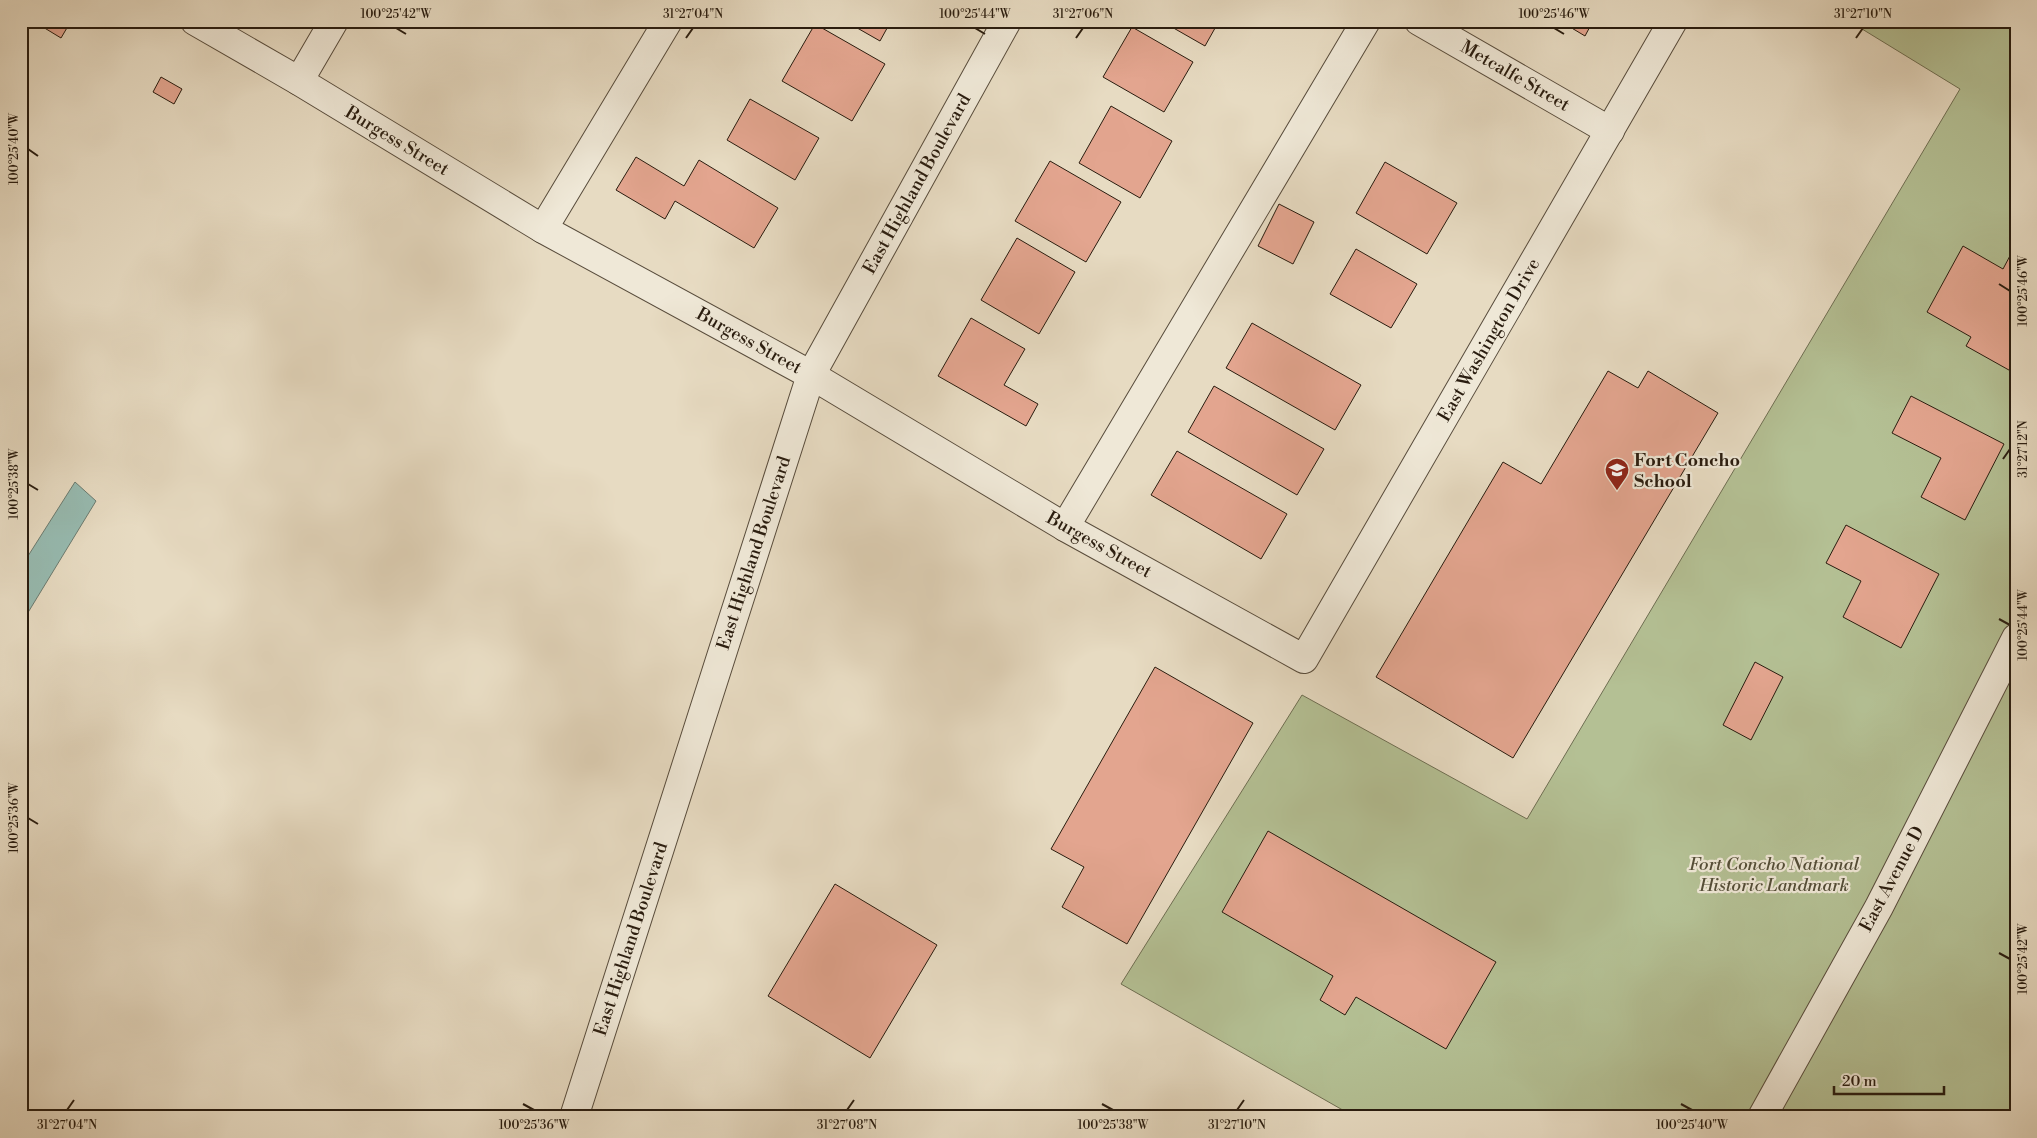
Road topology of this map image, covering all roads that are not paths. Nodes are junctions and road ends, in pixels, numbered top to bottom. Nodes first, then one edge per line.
1 (195, 21) edge
2 (334, 21) edge
3 (668, 21) edge
4 (1007, 21) edge
5 (1366, 21) edge
6 (1419, 21) edge
7 (1673, 21) edge
8 (299, 81) junction
9 (1610, 131) junction
10 (543, 229) junction
11 (812, 375) junction
12 (1065, 527) junction
13 (2016, 638) edge
14 (1304, 659) joint
15 (574, 1117) edge
16 (1762, 1117) edge

1 - 8 street, Burgess Street
2 - 8 street
3 - 10 street
4 - 11 street, East Highland Boulevard
5 - 12 street
6 - 9 street, Metcalfe Street
7 - 9 street, East Washington Drive
8 - 10 street, Burgess Street
9 - 14 street, East Washington Drive
10 - 11 street, Burgess Street
11 - 12 street, Burgess Street
11 - 15 street, East Highland Boulevard
12 - 14 street, Burgess Street
13 - 16 street, East Avenue D

